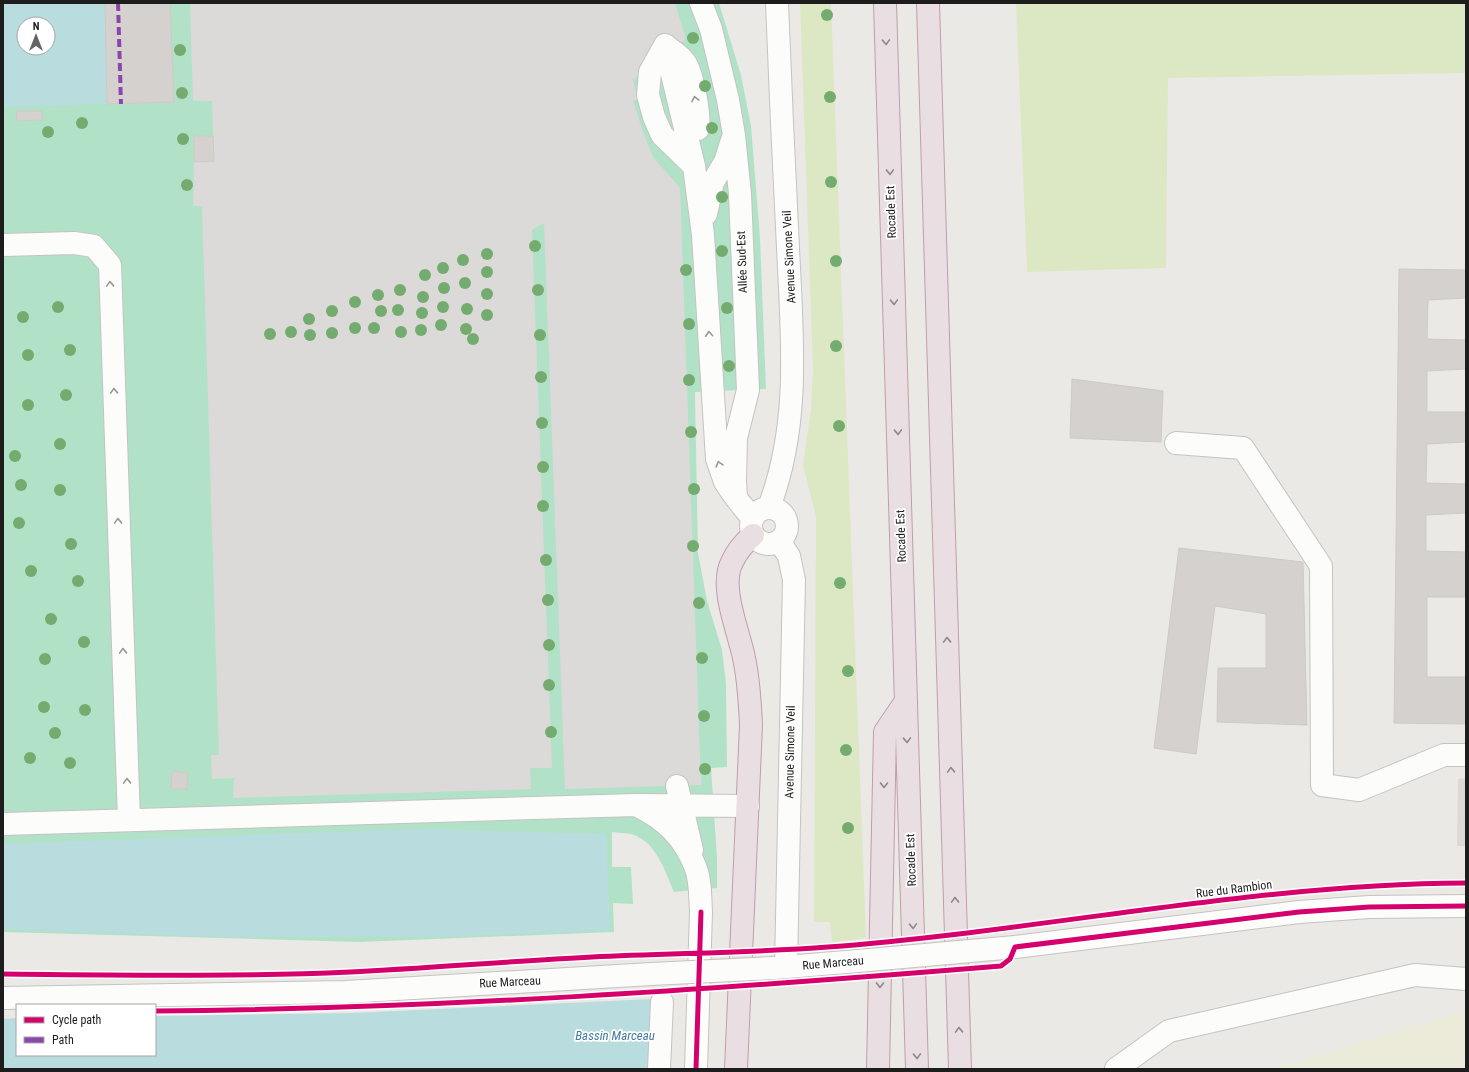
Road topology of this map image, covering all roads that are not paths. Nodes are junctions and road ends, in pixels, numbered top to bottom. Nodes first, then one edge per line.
1 (701, 3) edge
2 (777, 3) edge
3 (885, 3) edge
4 (928, 3) edge
5 (734, 135) junction
6 (694, 166) junction
7 (703, 236) junction
8 (3, 245) edge
9 (1176, 443) dead end
10 (736, 498) junction
11 (758, 520) junction
12 (779, 541) junction
13 (906, 701) junction
14 (1466, 755) edge
15 (679, 795) junction
16 (636, 805) junction
17 (748, 806) junction
18 (129, 820) junction
19 (3, 824) edge
20 (696, 867) junction
21 (1466, 906) edge
22 (780, 967) junction
23 (1466, 979) edge
24 (3, 998) edge
25 (662, 1002) dead end
26 (739, 1031) junction
27 (659, 1069) edge
28 (696, 1069) edge
29 (736, 1069) edge
30 (751, 1069) edge
31 (878, 1069) edge
32 (917, 1069) edge
33 (960, 1069) edge
34 (1116, 1069) edge

1 - 5 street, Allée Sud-Est
2 - 11 street, Avenue Simone Veil
3 -> 13 highway, Rocade Est
33 -> 4 highway
5 - 7 street
5 - 10 street, Allée Sud-Est
6 -> 6 street
6 - 7 street
10 -> 7 street
18 -> 8 street
9 - 14 street
10 - 11 street
11 - 12 street
11 - 12 street
11 - 17 highway
12 - 22 street, Avenue Simone Veil
13 -> 31 highway
13 -> 32 highway, Rocade Est
15 - 16 street
15 - 17 street
15 - 20 street
16 - 18 street
16 - 20 street
17 - 26 highway
18 - 19 street
20 - 28 street
21 - 22 street, Rue Marceau, bridge
22 - 24 street, Rue Marceau, bridge
23 - 34 street
25 - 27 street
26 - 29 highway
26 - 30 highway

